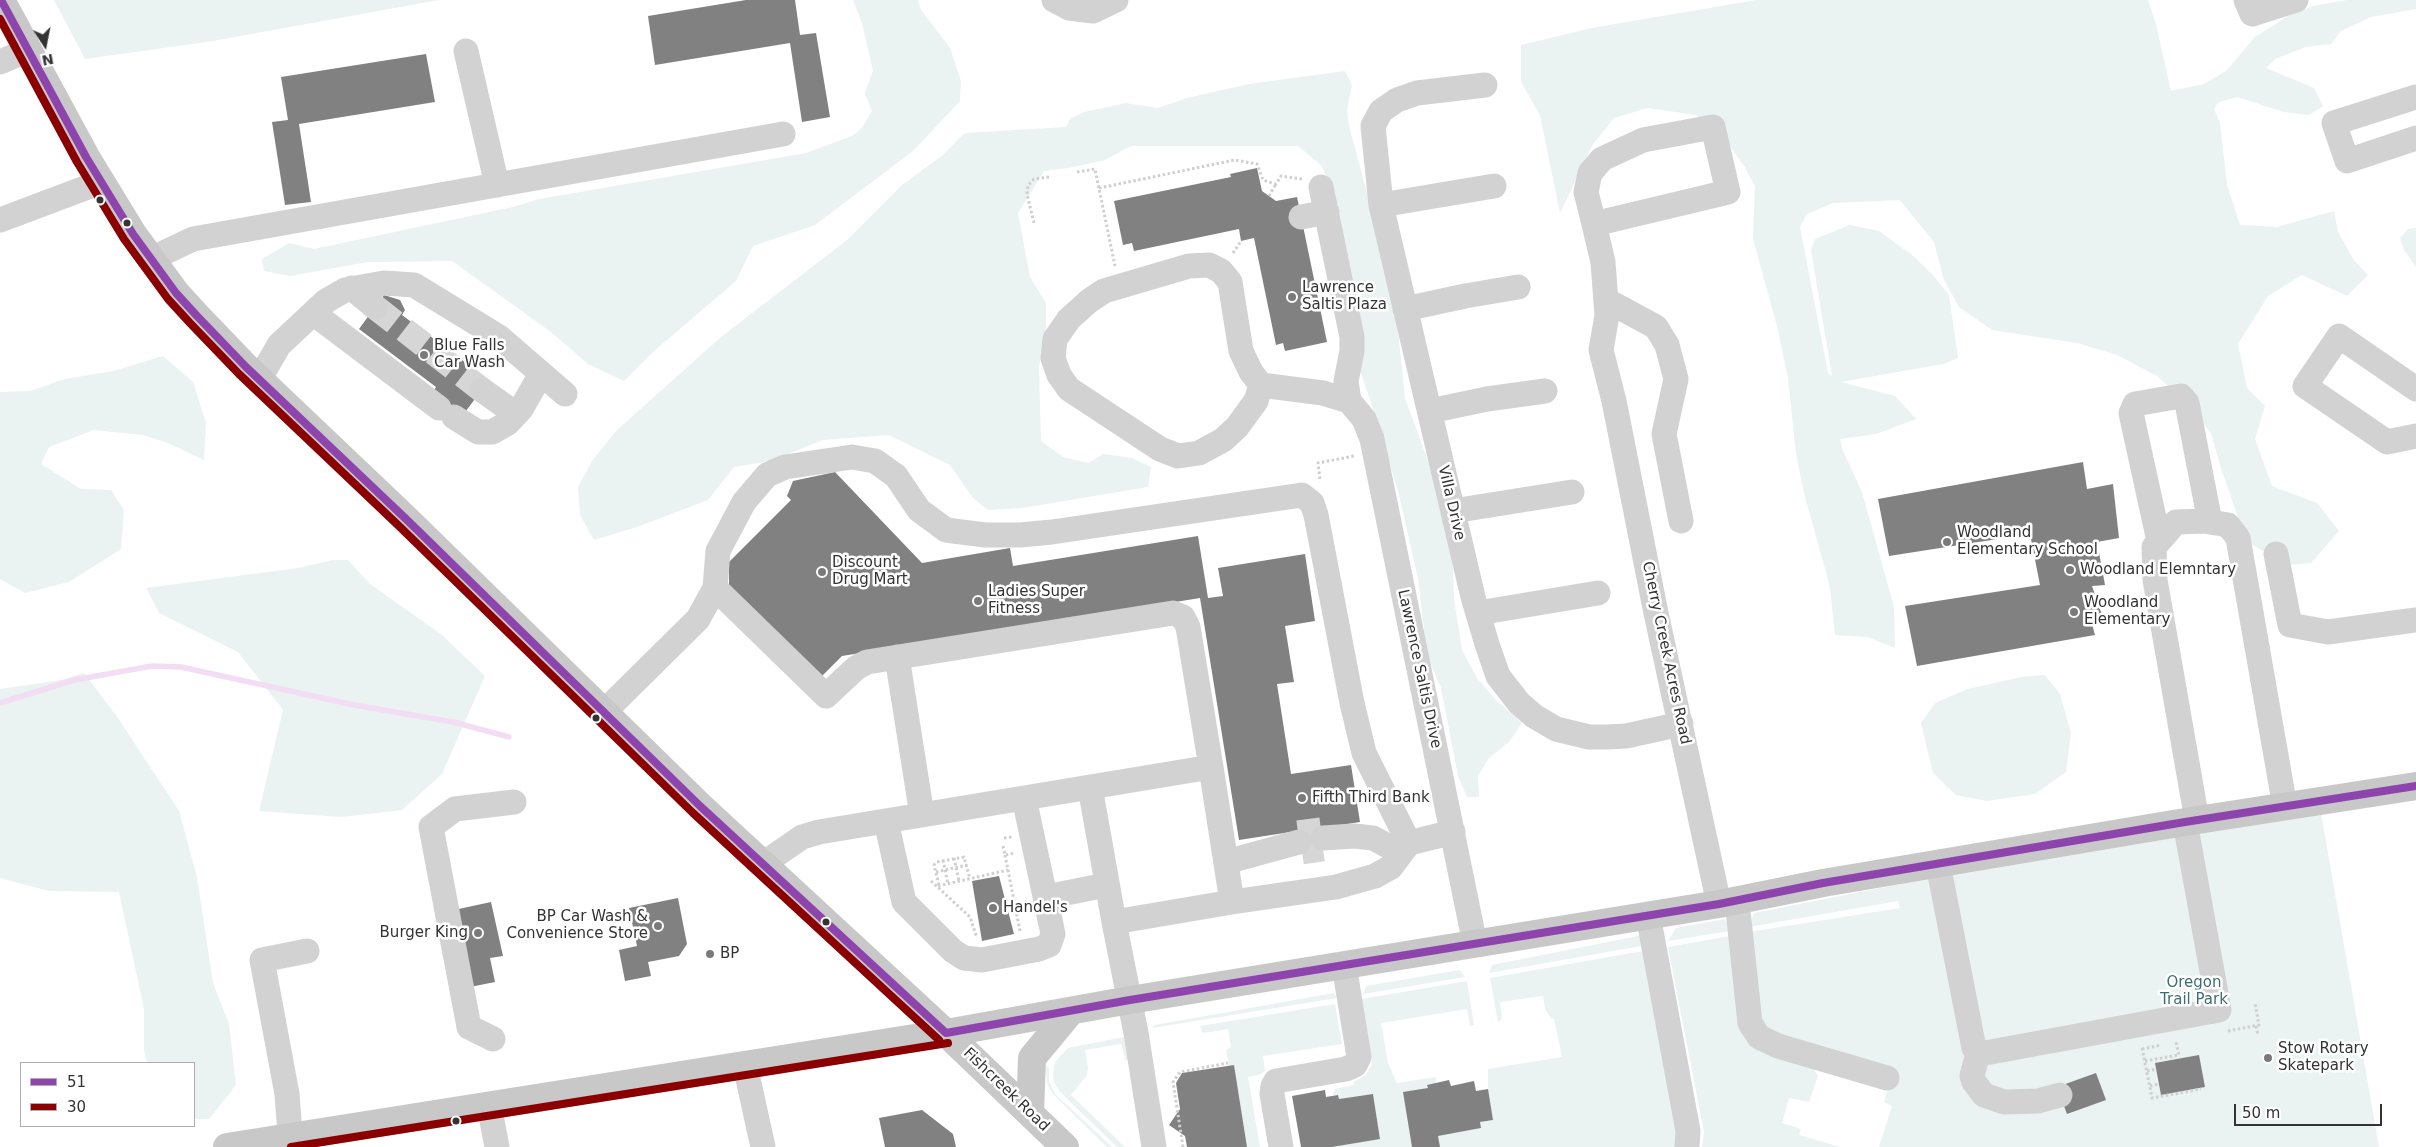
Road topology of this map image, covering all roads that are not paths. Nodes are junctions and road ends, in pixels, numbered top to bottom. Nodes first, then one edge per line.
1 (1, 0) edge
2 (1054, 0) edge
3 (1116, 0) edge
4 (2246, 0) edge
5 (2296, 0) edge
6 (28, 50) junction
7 (466, 52) dead end
8 (0, 62) edge
9 (1486, 85) dead end
10 (2416, 97) edge
11 (783, 134) dead end
12 (2416, 138) edge
13 (102, 182) junction
14 (497, 185) junction
15 (1494, 186) dead end
16 (1321, 187) road end
17 (1381, 205) junction
18 (1327, 212) junction
19 (1301, 217) dead end
20 (0, 220) edge
21 (1594, 224) junction
22 (151, 259) junction
23 (1518, 287) dead end
24 (352, 288) junction
25 (1606, 300) junction
26 (375, 308) tunnel mouth
27 (1405, 310) junction
28 (314, 313) junction
29 (541, 374) junction
30 (259, 380) junction
31 (1261, 385) junction
32 (2416, 389) edge
33 (482, 390) tunnel mouth
34 (1545, 391) dead end
35 (565, 394) dead end
36 (1349, 401) junction
37 (1430, 411) junction
38 (516, 414) junction
39 (2416, 436) edge
40 (1665, 440) junction
41 (1624, 449) junction
42 (1572, 492) dead end
43 (1453, 511) junction
44 (1681, 521) dead end
45 (2210, 522) junction
46 (2159, 541) junction
47 (2276, 554) dead end
48 (715, 588) junction
49 (1598, 594) dead end
50 (1478, 614) junction
51 (2416, 620) edge
52 (897, 657) junction
53 (604, 712) junction
54 (1681, 724) junction
55 (1211, 767) junction
56 (2416, 786) edge
57 (1090, 787) junction
58 (1024, 798) junction
59 (514, 802) dead end
60 (2285, 807) junction
61 (922, 815) junction
62 (886, 821) junction
63 (2191, 821) junction
64 (1453, 832) junction
65 (1405, 848) junction
66 (1226, 862) junction
67 (763, 864) junction
68 (1938, 864) junction
69 (1106, 885) junction
70 (1046, 897) junction
71 (1232, 902) junction
72 (1728, 902) junction
73 (1648, 915) junction
74 (1114, 922) junction
75 (1475, 944) junction
76 (307, 951) dead end
77 (1344, 966) junction
78 (1130, 1000) junction
79 (1071, 1011) junction
80 (946, 1033) junction
81 (493, 1038) dead end
82 (1978, 1052) junction
83 (745, 1065) junction
84 (1886, 1078) dead end
85 (2060, 1095) dead end
86 (489, 1105) junction
87 (1030, 1113) junction
88 (290, 1142) edge
89 (227, 1147) edge
90 (497, 1147) edge
91 (763, 1147) edge
92 (1065, 1147) edge
93 (1154, 1147) edge
94 (1281, 1147) edge
95 (1688, 1147) edge

1 - 6 main road, Fishcreek Road
2 - 3 street
4 - 5 street
6 - 8 street
6 - 13 main road, Fishcreek Road
7 - 14 street
9 - 17 street, Villa Drive
10 - 12 street
11 - 14 street
13 - 20 street
13 - 22 main road, Fishcreek Road
14 - 22 street
15 - 17 street
16 - 18 street
17 - 27 street, Villa Drive
18 - 19 street
18 - 36 street
21 - 21 street, Cherry Creek Acres Road
21 - 25 street, Cherry Creek Acres Road
22 - 30 main road, Fishcreek Road
23 - 27 street
24 - 26 street
24 - 28 street
24 - 29 street
25 - 40 street
25 - 41 street, Cherry Creek Acres Road
27 - 37 street, Villa Drive
28 - 30 street
28 - 38 street
29 - 35 street
29 - 38 street
30 - 53 main road, Fishcreek Road
31 - 31 street
31 - 36 street
32 - 39 street
33 - 38 street
34 - 37 street
36 - 64 street, Lawrence Saltis Drive
37 - 43 street, Villa Drive
40 - 41 street
40 - 44 street
41 - 54 street, Cherry Creek Acres Road
42 - 43 street
43 - 50 street, Villa Drive
45 - 46 street
45 - 46 street
45 - 60 street
46 - 63 street
47 - 51 street
48 - 52 street
48 - 53 street
48 - 65 street
49 - 50 street
50 - 54 street, Villa Drive
52 - 55 street
52 - 61 street
53 - 67 main road, Fishcreek Road
54 - 72 street, Cherry Creek Acres Road
55 - 57 street
55 - 66 street
56 - 60 main road
57 - 58 street
57 - 69 street
58 - 61 street
58 - 70 street
59 - 81 street
60 - 63 main road
61 - 62 street
62 - 67 street
62 - 70 street
63 - 68 main road
63 - 82 street
64 - 65 street
64 - 75 street, Lawrence Saltis Drive
65 - 66 street
65 - 71 street
66 - 71 street
67 - 80 main road, Fishcreek Road
68 - 72 main road
68 - 82 street
69 - 70 street
69 - 74 street
71 - 74 street
72 - 73 main road
72 - 84 street, Cherry Creek Acres Road
73 - 75 main road
73 - 95 street
74 - 78 street
75 - 77 main road
76 - 88 street
77 - 78 main road
77 - 94 street
78 - 79 main road
78 - 93 street
79 - 80 main road
79 - 87 main road
80 - 83 main road
80 - 87 main road, Fishcreek Road
82 - 85 street
83 - 86 main road
83 - 91 street
86 - 88 main road
86 - 90 street
87 - 92 main road, Fishcreek Road
88 - 89 main road

